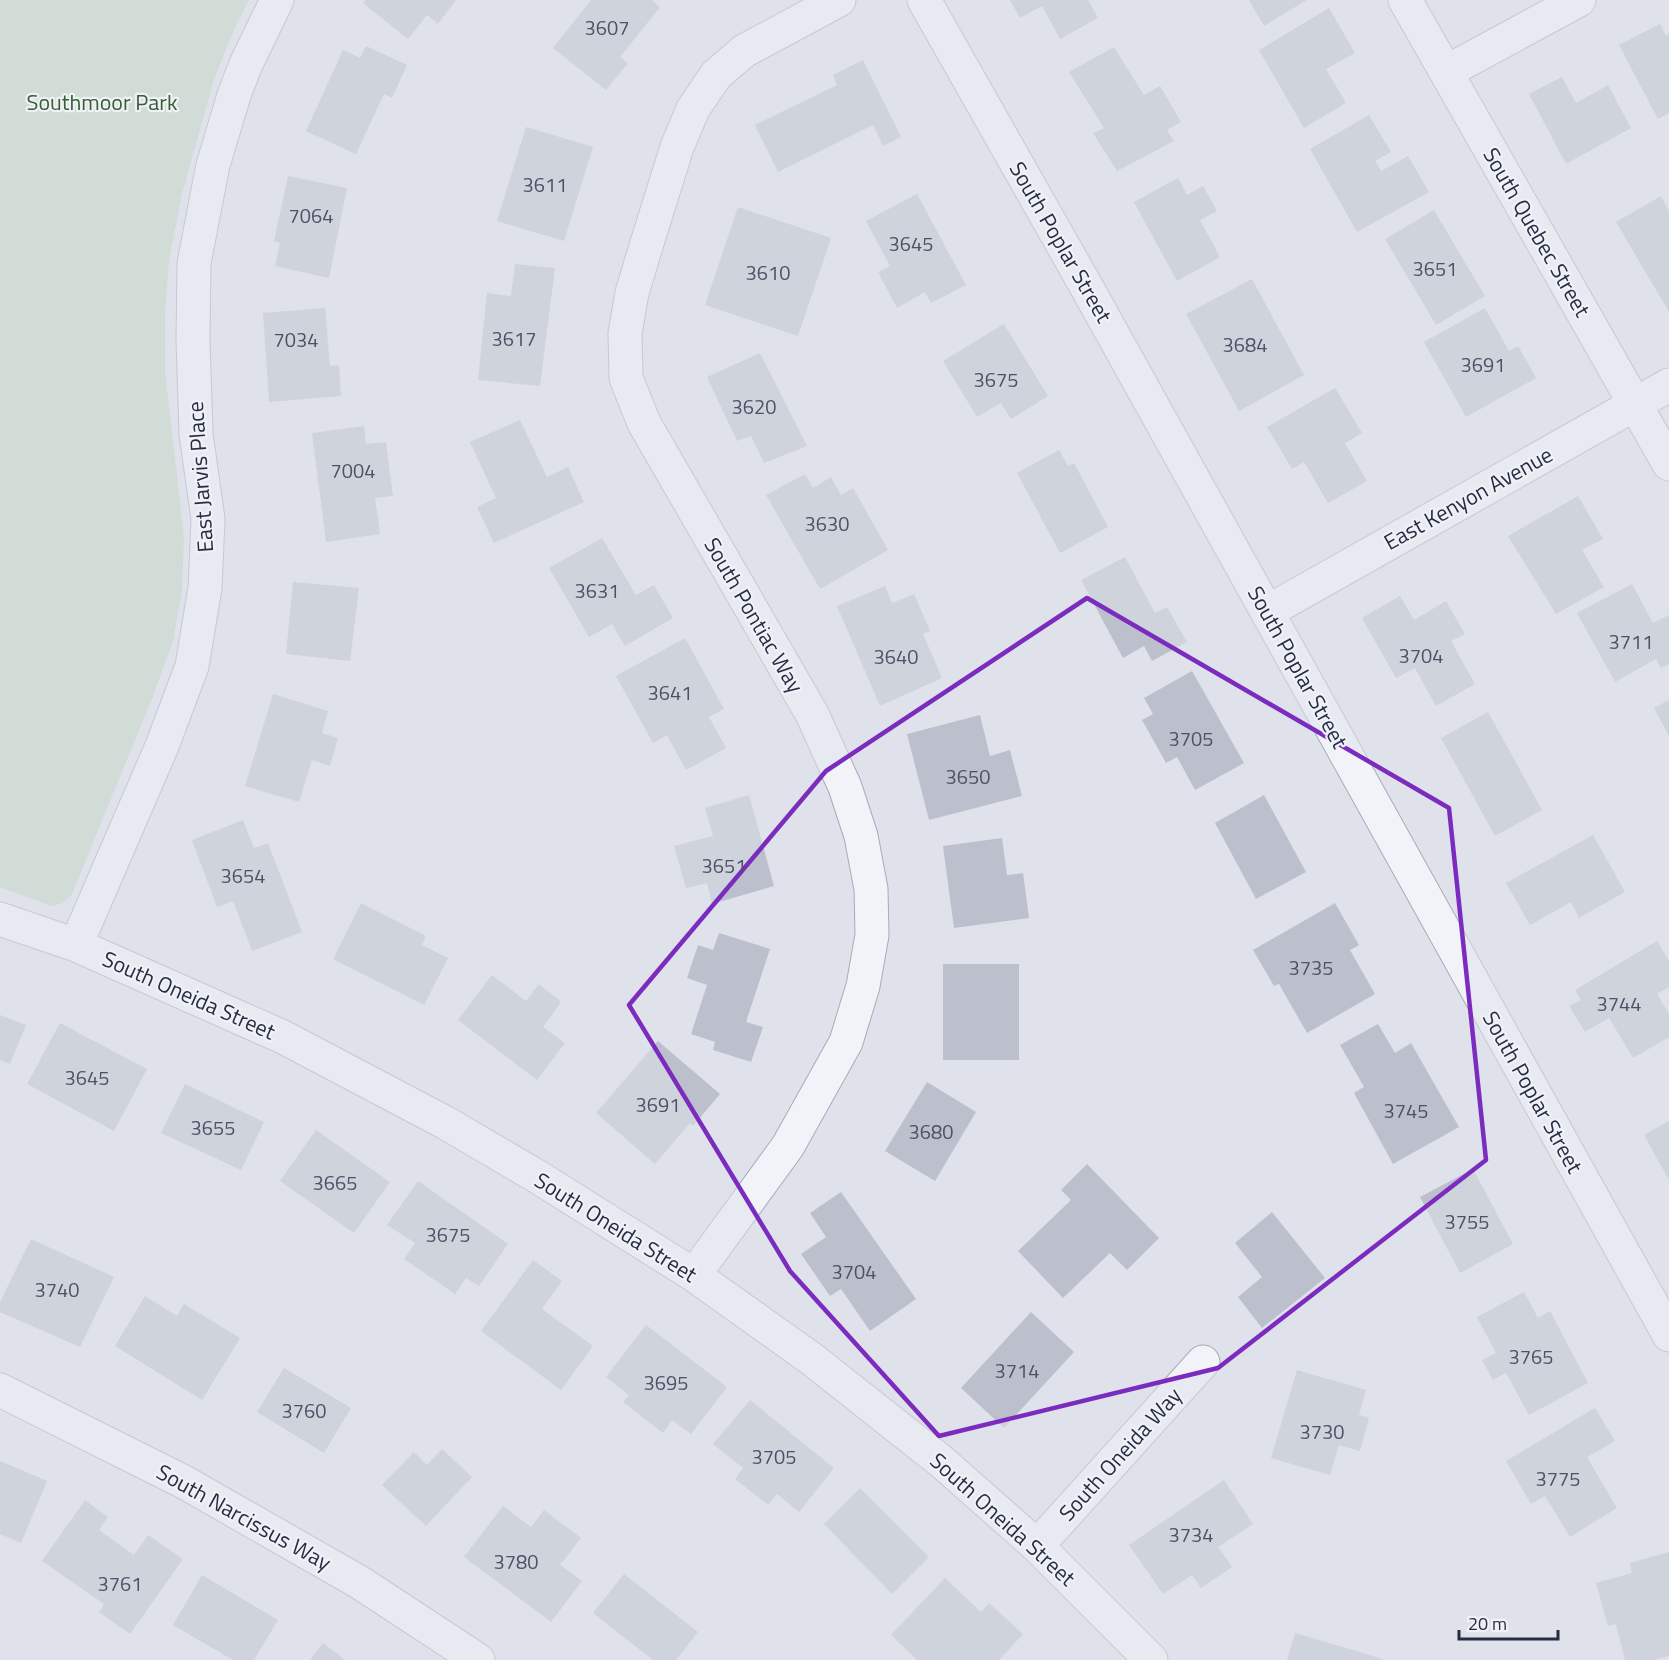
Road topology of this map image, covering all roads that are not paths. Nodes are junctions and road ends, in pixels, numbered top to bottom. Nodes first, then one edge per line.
1 (277, 0) edge
2 (839, 0) edge
3 (924, 0) edge
4 (1406, 0) edge
5 (1580, 0) edge
6 (1446, 72) junction
7 (1669, 385) edge
8 (1635, 404) junction
9 (1669, 464) edge
10 (1268, 612) junction
11 (0, 919) edge
12 (76, 945) junction
13 (694, 1275) junction
14 (1669, 1335) edge
15 (1203, 1362) dead end
16 (0, 1390) edge
17 (1036, 1546) junction
18 (478, 1660) edge
19 (1151, 1660) edge

1 - 12 street, East Jarvis Place
2 - 13 street, South Pontiac Way
3 - 10 street, South Poplar Street
4 - 6 street, South Quebec Street
5 - 6 street
6 - 8 street, South Quebec Street
7 - 8 street, East Kenyon Avenue
8 - 9 street, South Quebec Street
8 - 10 street, East Kenyon Avenue
10 - 14 street, South Poplar Street
11 - 12 street, South Oneida Street
12 - 13 street, South Oneida Street
13 - 17 street, South Oneida Street
15 - 17 street, South Oneida Way
16 - 18 street, South Narcissus Way
17 - 19 street, South Oneida Street

